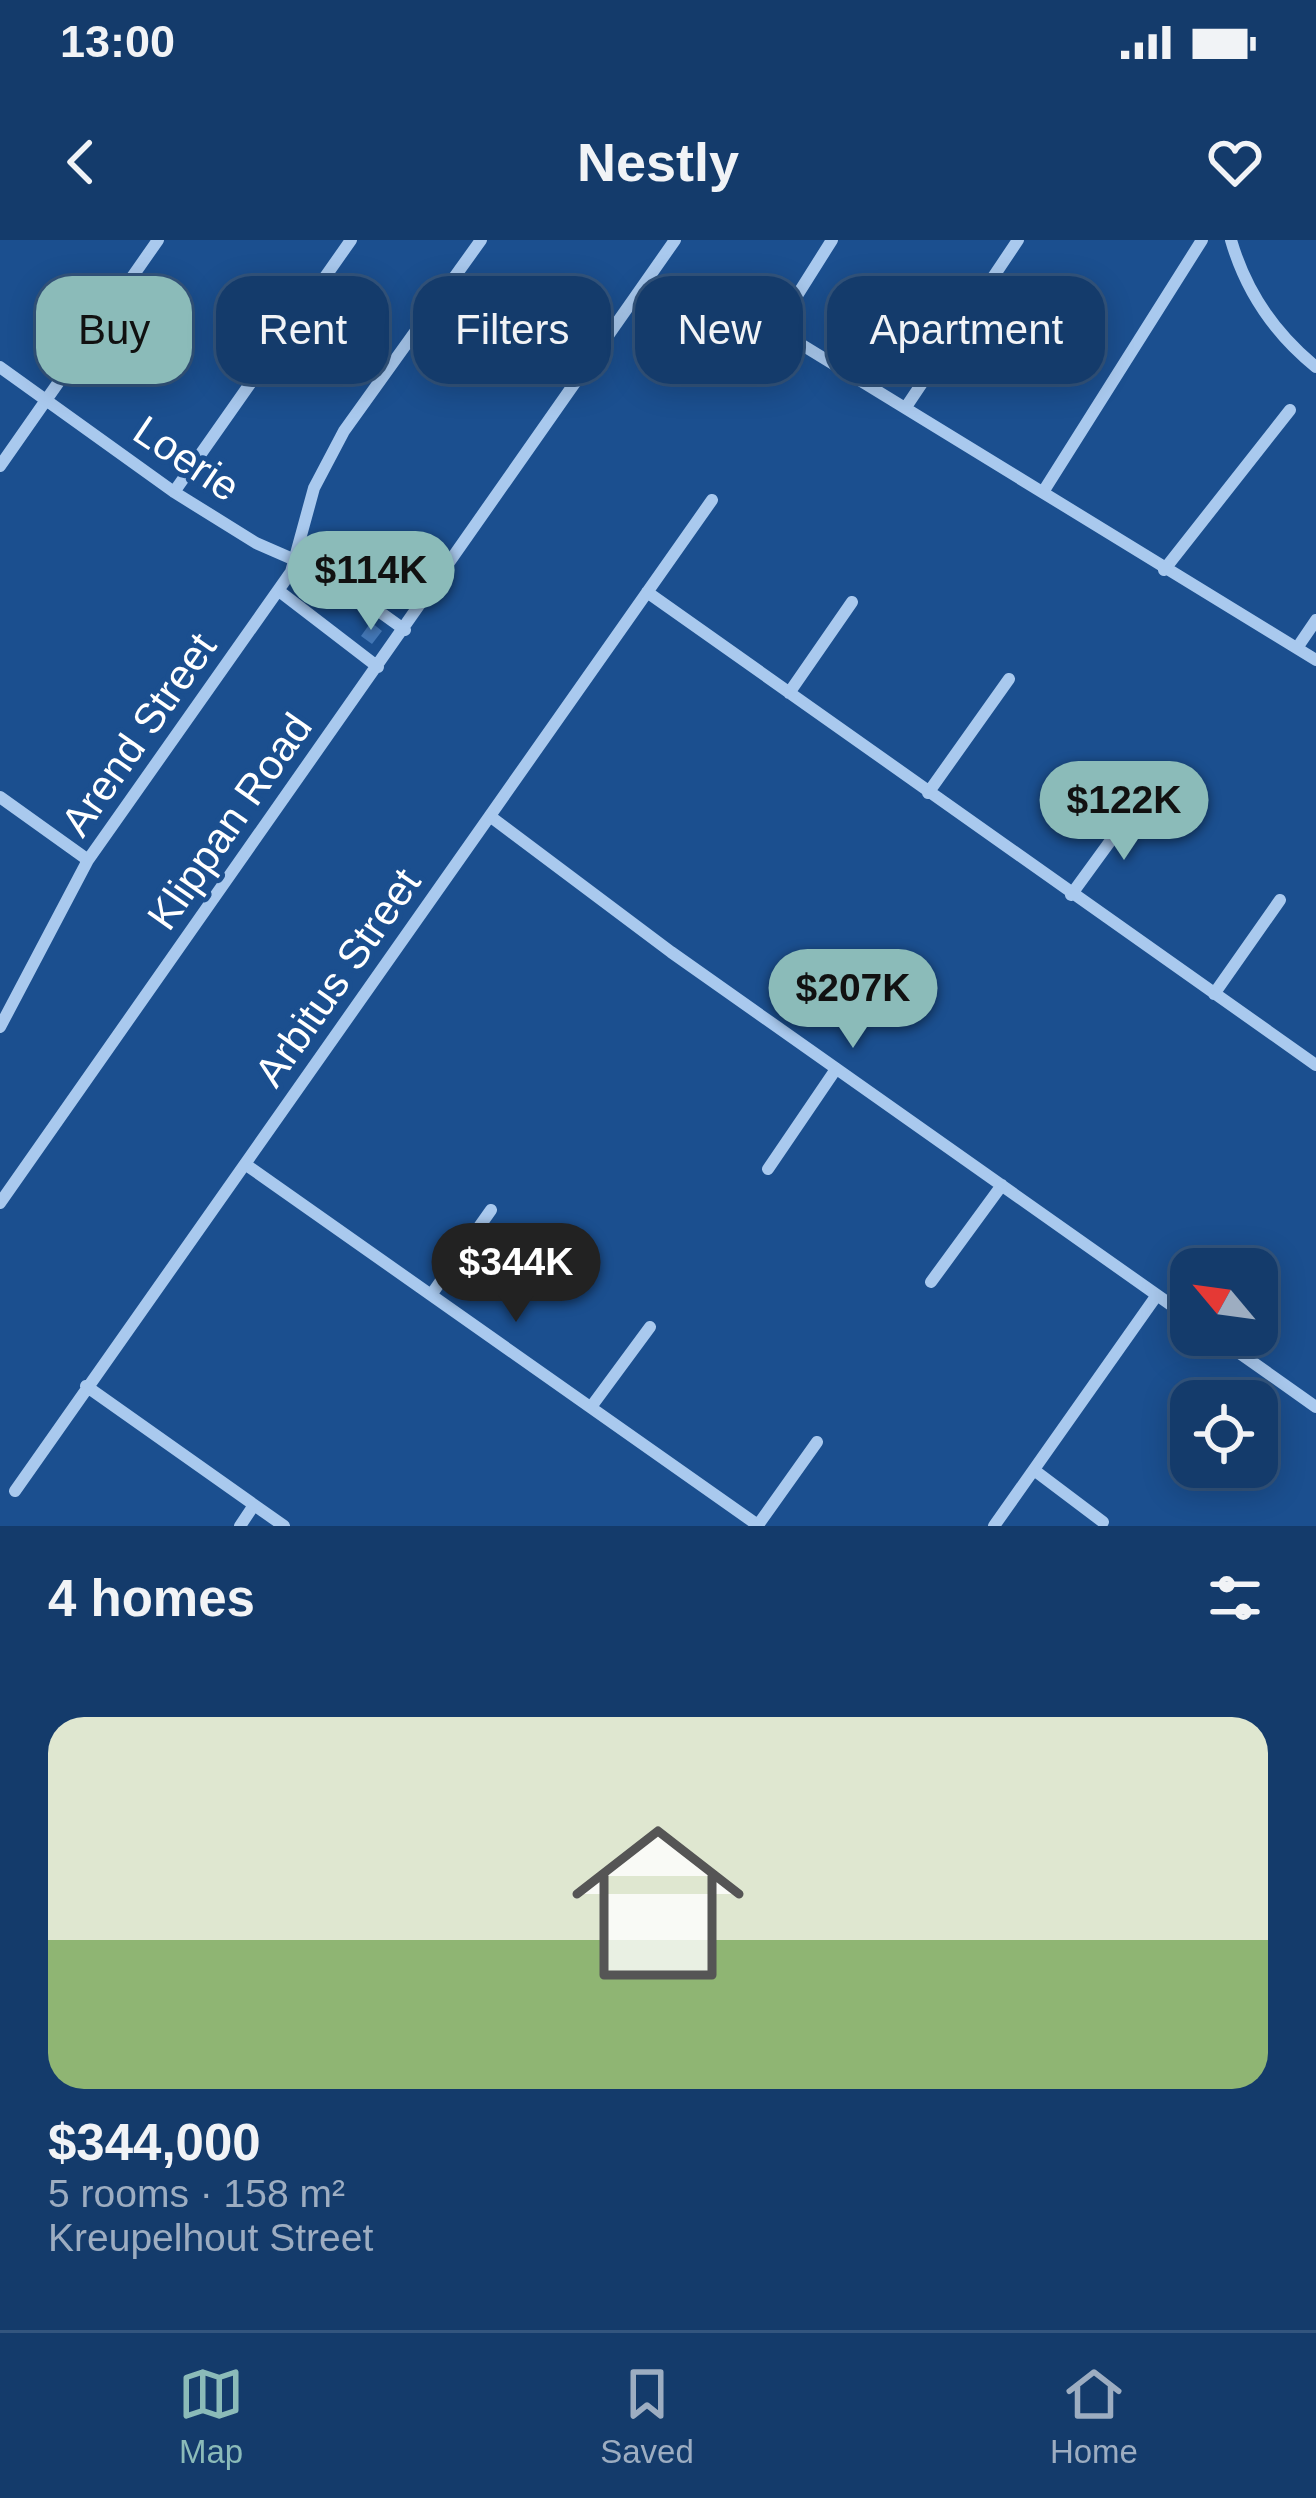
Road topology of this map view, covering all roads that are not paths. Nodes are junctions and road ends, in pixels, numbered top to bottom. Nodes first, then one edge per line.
1 (158, 240) edge
2 (351, 240) edge
3 (481, 240) edge
4 (675, 240) edge
5 (832, 240) edge
6 (1018, 240) edge
7 (1202, 240) edge
8 (1231, 240) edge
9 (0, 367) edge
10 (1316, 367) edge
11 (48, 400) junction
12 (906, 407) junction
13 (1290, 410) dead end
14 (0, 466) edge
15 (174, 492) junction
16 (1043, 492) junction
17 (712, 500) dead end
18 (297, 561) junction
19 (1164, 570) junction
20 (279, 591) junction
21 (647, 592) junction
22 (852, 602) dead end
23 (1316, 620) edge
24 (405, 630) junction
25 (1297, 648) junction
26 (1316, 660) edge
27 (378, 668) junction
28 (1010, 679) dead end
29 (789, 693) junction
30 (928, 793) junction
31 (0, 797) edge
32 (1138, 803) dead end
33 (490, 817) junction
34 (88, 860) junction
35 (1071, 895) junction
36 (1280, 900) dead end
37 (1214, 994) junction
38 (0, 1027) edge
39 (1316, 1065) edge
40 (836, 1069) junction
41 (245, 1164) junction
42 (768, 1169) dead end
43 (1002, 1185) junction
44 (0, 1203) edge
45 (491, 1210) dead end
46 (931, 1282) dead end
47 (431, 1295) junction
48 (1157, 1295) junction
49 (1170, 1304) edge
50 (650, 1327) dead end
51 (1244, 1356) edge
52 (86, 1386) junction
53 (1316, 1407) edge
54 (591, 1408) junction
55 (817, 1442) dead end
56 (1034, 1470) junction
57 (15, 1491) dead end
58 (254, 1505) junction
59 (1103, 1522) dead end
60 (240, 1526) edge
61 (284, 1526) edge
62 (759, 1526) edge
63 (994, 1526) edge

1 - 11 street
2 - 15 street
3 - 18 street, Arend Street
4 - 24 street, Klippan Road
5 - 12 street
6 - 12 street
7 - 16 street
8 - 10 street
9 - 11 street, Loerie
11 - 14 street
11 - 15 street, Loerie
12 - 16 street
13 - 19 street
15 - 18 street, Loerie
16 - 19 street
17 - 21 street, Arbitus Street
18 - 20 street, Arend Street
18 - 24 street, Loerie
19 - 25 street
20 - 27 street
20 - 34 street, Arend Street
21 - 29 street
21 - 33 street, Arbitus Street
22 - 29 street
23 - 25 street
24 - 27 street, Klippan Road
25 - 26 street
27 - 44 street, Klippan Road
28 - 30 street
29 - 30 street
30 - 35 street
31 - 34 street
32 - 35 street
33 - 40 street
33 - 41 street, Arbitus Street
34 - 38 street, Arend Street
35 - 37 street
36 - 37 street
37 - 39 street
40 - 42 street
40 - 43 street
41 - 47 street
41 - 52 street, Arbitus Street
43 - 46 street
43 - 48 street
45 - 47 street
47 - 54 street
48 - 49 street
48 - 56 street
50 - 54 street
51 - 53 street
52 - 57 street, Arbitus Street
52 - 58 street
54 - 62 street
55 - 62 street
56 - 59 street
56 - 63 street
58 - 60 street
58 - 61 street

